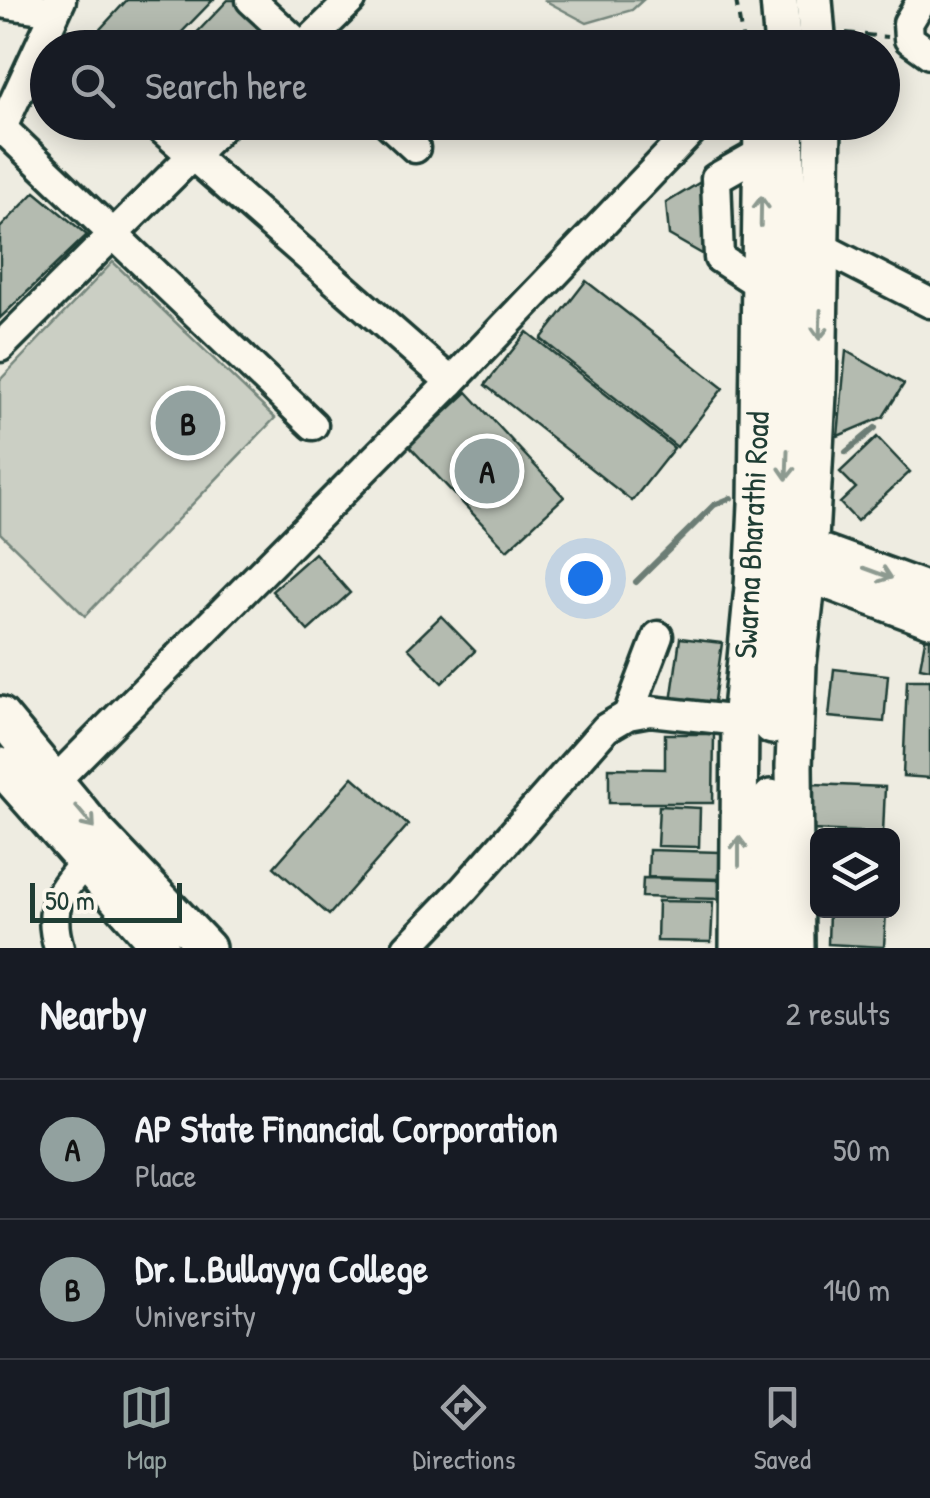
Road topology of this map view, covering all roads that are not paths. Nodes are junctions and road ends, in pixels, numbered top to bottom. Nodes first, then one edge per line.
1 (251, 0) edge
2 (351, 0) edge
3 (758, 0) edge
4 (779, 0) edge
5 (814, 0) edge
6 (922, 0) edge
7 (0, 3) edge
8 (57, 22) edge
9 (284, 30) edge
10 (320, 30) edge
11 (754, 30) edge
12 (782, 30) edge
13 (827, 30) edge
14 (919, 46) edge
15 (30, 74) edge
16 (1, 130) edge
17 (174, 140) edge
18 (208, 140) edge
19 (406, 140) edge
20 (683, 140) edge
21 (762, 140) edge
22 (786, 140) edge
23 (823, 140) edge
24 (415, 148) dead end
25 (192, 156) junction
26 (113, 233) junction
27 (823, 248) junction
28 (930, 304) edge
29 (0, 346) edge
30 (451, 382) junction
31 (314, 425) dead end
32 (782, 559) junction
33 (930, 592) edge
34 (930, 619) edge
35 (658, 636) dead end
36 (0, 715) edge
37 (628, 715) junction
38 (740, 721) junction
39 (19, 783) edge
40 (84, 864) junction
41 (59, 948) edge
42 (161, 948) edge
43 (207, 948) edge
44 (407, 948) edge
45 (738, 948) edge
46 (769, 948) edge
47 (796, 948) edge

1 - 9 street
2 - 10 street
3 - 11 main road
4 - 12 main road
5 - 13 main road
6 - 14 street
7 - 8 street
15 - 16 street
16 - 26 street
17 - 25 street
18 - 25 street
19 - 24 street
20 - 30 street
32 -> 21 main road, Swarna Bharathi Road
22 -> 32 main road
23 - 27 main road
25 - 26 street
25 - 30 street
26 - 29 street
26 - 31 street
27 - 28 street
27 -> 32 main road
30 - 39 street
32 -> 33 main road
32 - 34 main road
32 - 38 main road, Swarna Bharathi Road
32 - 46 main road
32 - 47 main road
35 - 37 street
36 - 39 main road
37 - 38 street
37 - 44 street
45 -> 38 main road, Swarna Bharathi Road
39 - 40 main road
39 -> 43 main road
40 - 41 street
40 - 42 main road

